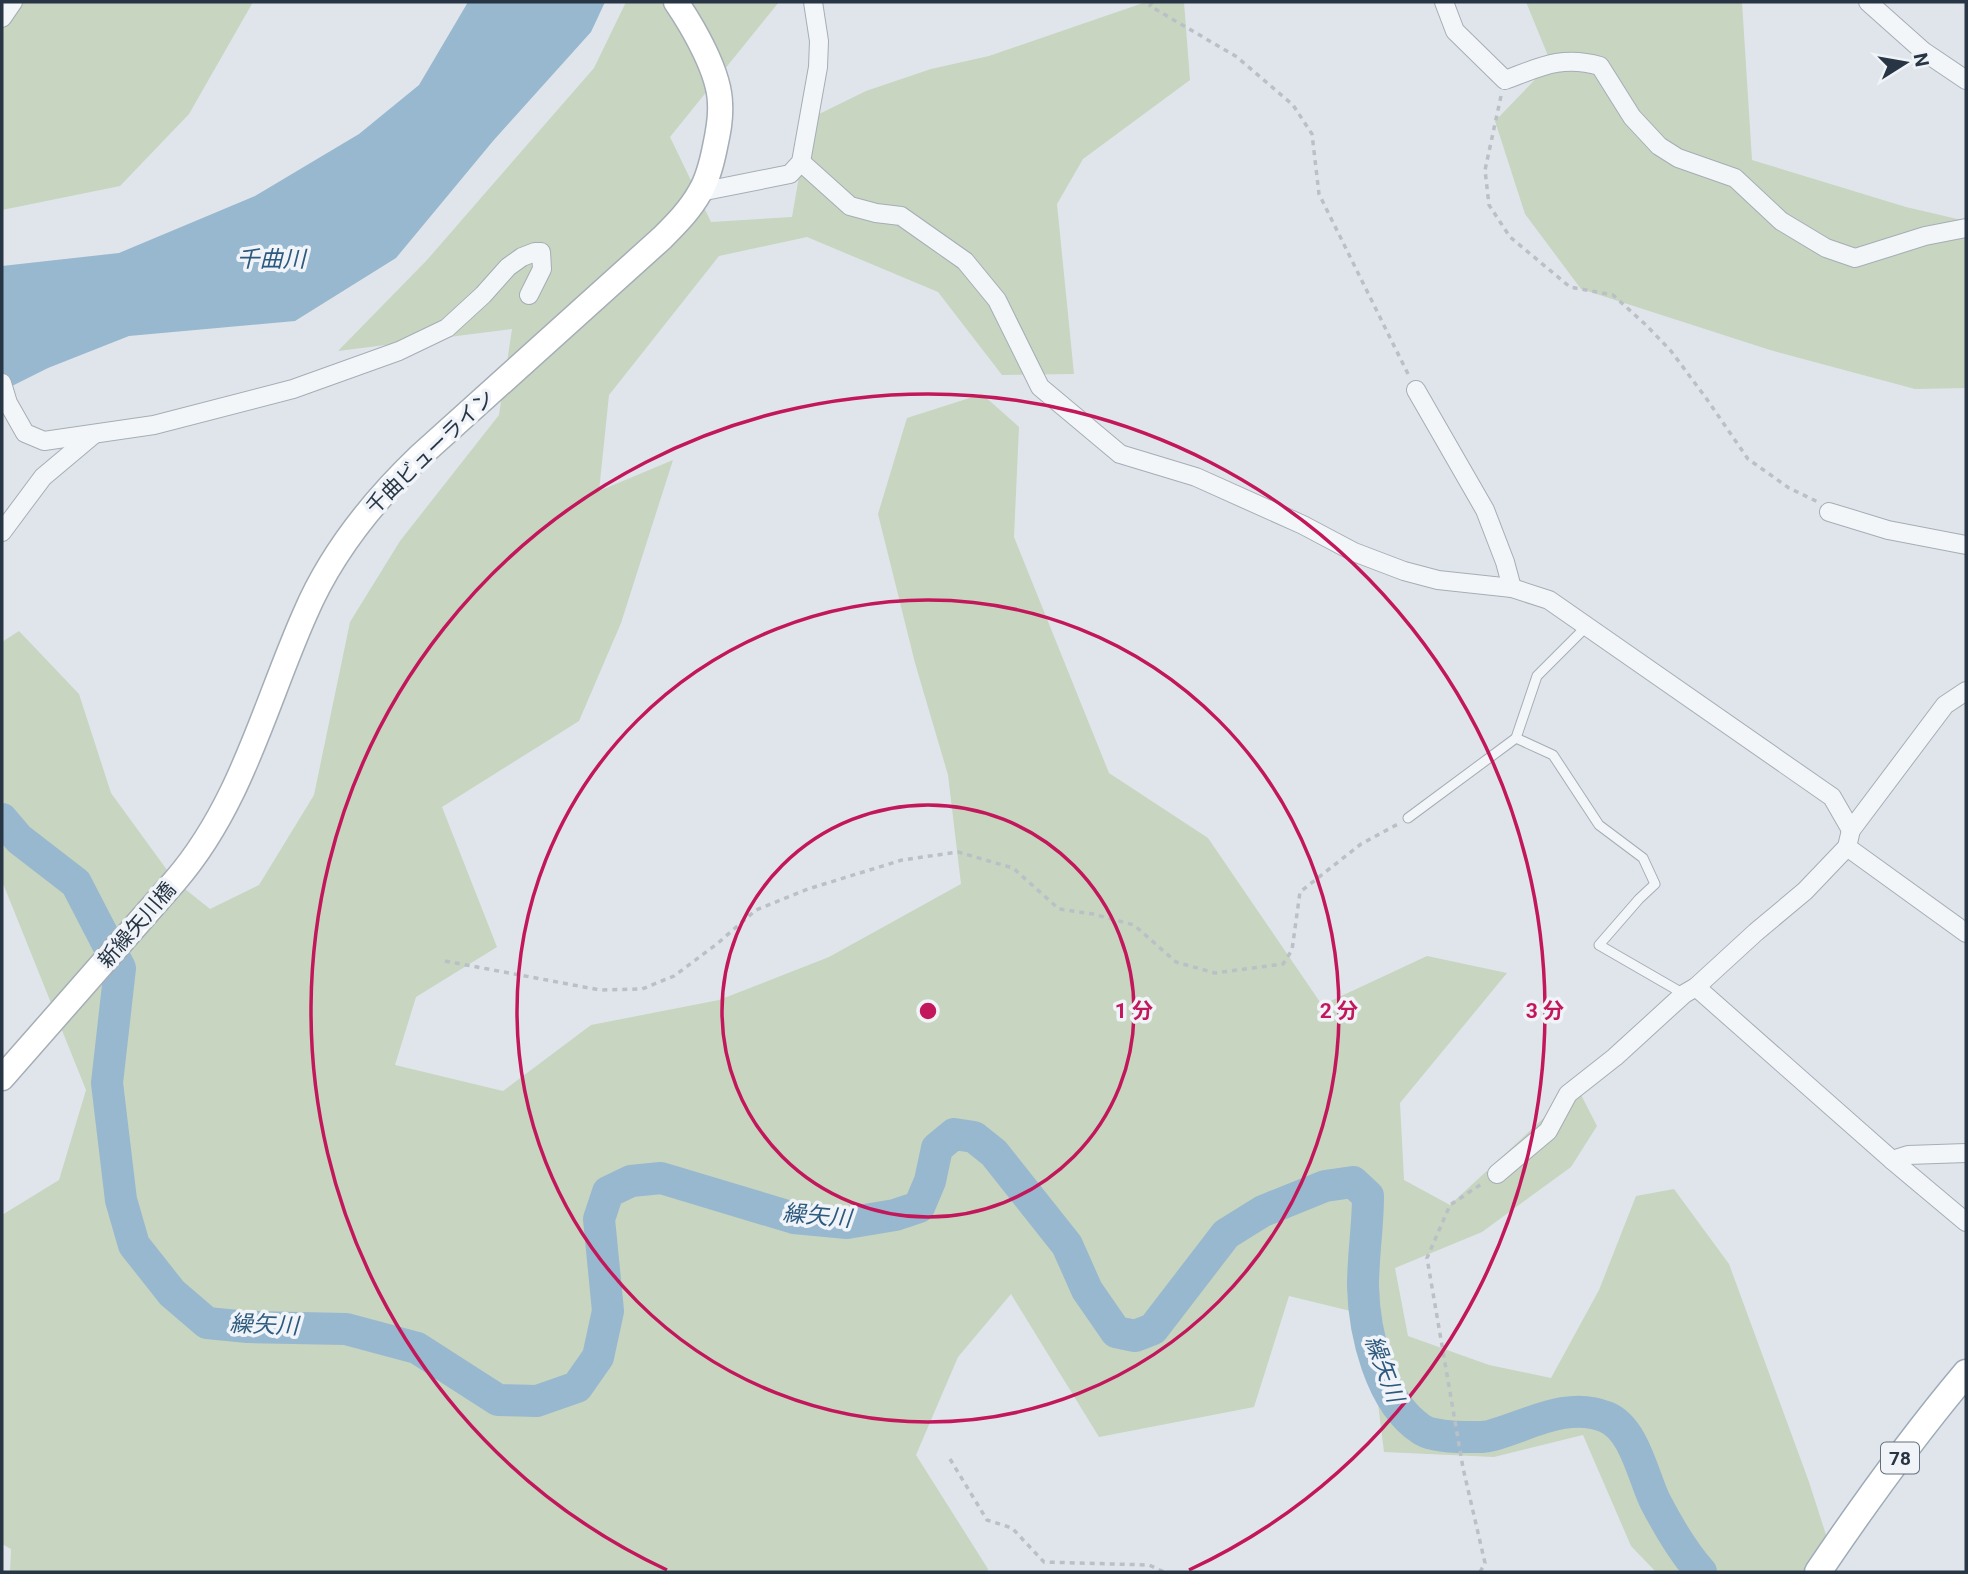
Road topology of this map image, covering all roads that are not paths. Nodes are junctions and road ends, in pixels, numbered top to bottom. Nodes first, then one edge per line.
1 (13, 2) edge
2 (676, 2) edge
3 (813, 2) edge
4 (1444, 2) edge
5 (1868, 2) edge
6 (2, 18) edge
7 (1966, 80) edge
8 (801, 162) junction
9 (700, 192) junction
10 (1966, 228) edge
11 (529, 295) dead end
12 (2, 383) edge
13 (1416, 390) road end
14 (93, 435) junction
15 (1829, 512) road end
16 (2, 532) edge
17 (1966, 545) edge
18 (1512, 588) junction
19 (1586, 627) junction
20 (1966, 691) edge
21 (1517, 738) junction
22 (1409, 818) road end
23 (1849, 838) junction
24 (184, 871) joint
25 (1966, 933) edge
26 (1690, 990) junction
27 (2, 1078) edge
28 (1966, 1153) edge
29 (1892, 1160) junction
30 (1497, 1174) road end
31 (1966, 1222) edge
32 (1966, 1373) edge
33 (1818, 1572) edge

1 - 6 street
2 - 9 street, 千曲ビューライン
3 - 8 street
4 - 10 street
5 - 7 street
8 - 9 street
8 - 18 street
9 - 24 street, 千曲ビューライン
11 - 14 street
12 - 14 street
13 - 18 street
14 - 16 street
15 - 17 street
18 - 19 street
19 - 21 lane
19 - 23 street
20 - 23 street
21 - 22 lane
21 - 26 lane
23 - 25 street
23 - 26 street
24 - 27 street, 新繰矢川橋
26 - 29 street
26 - 30 street
28 - 29 street
29 - 31 street
32 - 33 main road, 78

